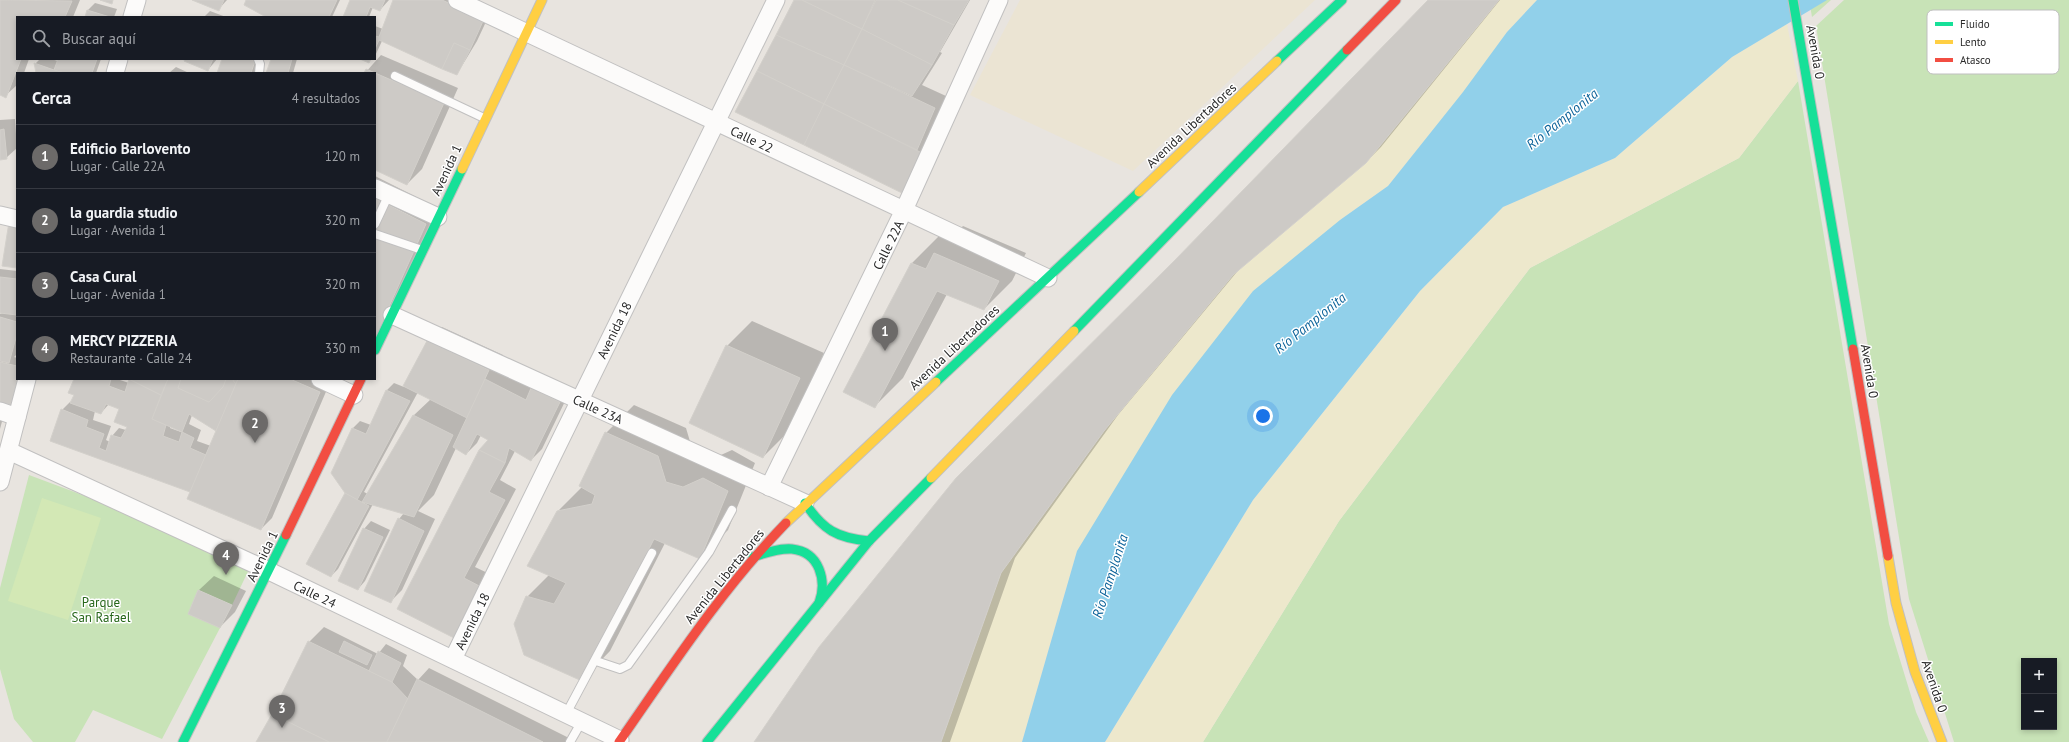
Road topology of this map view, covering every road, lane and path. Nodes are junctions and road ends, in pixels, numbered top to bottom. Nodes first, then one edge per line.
1 (137, 0) edge
2 (457, 0) edge
3 (542, 0) edge
4 (776, 0) edge
5 (999, 0) edge
6 (1342, 0) edge
7 (1396, 0) edge
8 (1794, 0) edge
9 (132, 16) edge
10 (526, 32) junction
11 (258, 60) edge
12 (259, 72) edge
13 (395, 76) dead end
14 (485, 118) junction
15 (716, 122) junction
16 (382, 191) edge
17 (904, 210) junction
18 (0, 215) edge
19 (438, 217) junction
20 (16, 219) edge
21 (376, 219) edge
22 (376, 234) edge
23 (422, 250) junction
24 (1048, 278) junction
25 (392, 315) junction
26 (376, 348) edge
27 (27, 380) edge
28 (322, 380) edge
29 (361, 380) edge
30 (354, 395) junction
31 (580, 401) junction
32 (0, 411) edge
33 (17, 416) junction
34 (9, 451) junction
35 (0, 482) edge
36 (769, 487) junction
37 (805, 503) junction
38 (732, 510) dead end
39 (869, 541) junction
40 (652, 553) dead end
41 (752, 558) junction
42 (269, 571) junction
43 (817, 606) junction
44 (453, 660) junction
45 (596, 660) junction
46 (566, 714) junction
47 (582, 721) junction
48 (620, 741) edge
49 (183, 742) edge
50 (570, 742) edge
51 (707, 742) edge
52 (1942, 742) edge

1 - 9 street
2 - 10 street, Calle 22
3 - 10 main road, Avenida 1
4 - 15 street, Avenida 18
5 - 17 street, Calle 22A
6 - 24 main road, Avenida Libertadores
7 - 39 main road
8 - 52 main road, Avenida 0
10 - 14 main road, Avenida 1
10 - 15 street, Calle 22
11 - 12 lane
13 - 14 lane
14 - 19 main road, Avenida 1
15 - 17 street, Calle 22
15 - 31 street, Avenida 18
16 - 19 street
16 - 21 lane
17 - 24 street, Calle 22
17 - 36 street, Calle 22A
18 - 20 street
19 - 23 main road, Avenida 1
22 - 23 lane
23 - 25 main road, Avenida 1
24 - 37 main road, Avenida Libertadores
25 - 26 main road, Avenida 1
25 - 31 street, Calle 23A
27 - 33 street
28 - 30 street
29 - 30 main road, Avenida 1
30 - 42 main road, Avenida 1
31 - 36 street, Calle 23A
31 - 44 street, Avenida 18
32 - 33 street
33 - 34 street
34 - 35 street
34 - 42 street, Calle 24
36 - 37 street, Calle 23A
37 - 39 main road
37 - 41 main road, Avenida Libertadores
38 - 45 lane
39 - 43 main road
40 - 45 lane
41 - 43 main road
41 - 48 main road, Avenida Libertadores
42 - 44 street, Calle 24
42 - 49 main road, Avenida 1
43 - 51 main road
44 - 46 street, Calle 24
45 - 46 lane
46 - 47 street, Calle 24
47 - 48 street, Calle 24
47 - 50 lane

